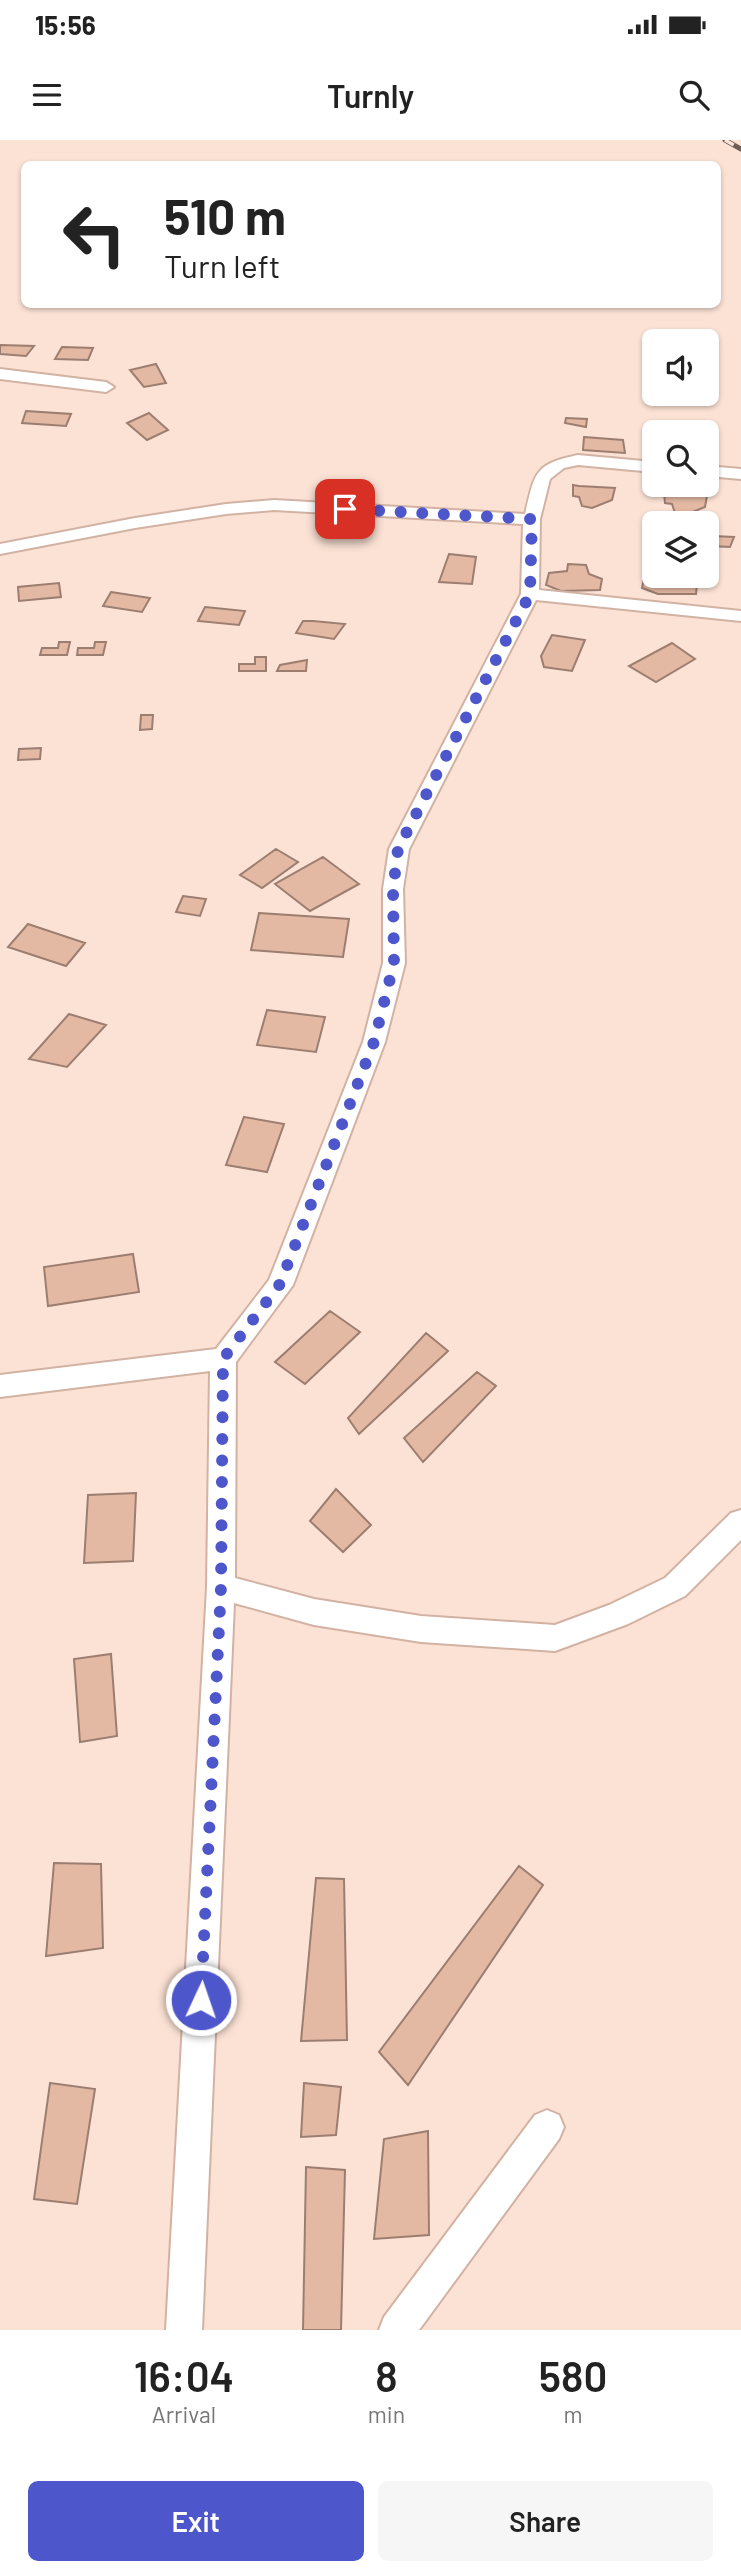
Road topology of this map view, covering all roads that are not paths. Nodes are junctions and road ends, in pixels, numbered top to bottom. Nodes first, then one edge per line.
1 (0, 374) edge
2 (106, 387) dead end
3 (642, 466) edge
4 (719, 472) edge
5 (741, 474) edge
6 (532, 519) junction
7 (0, 550) edge
8 (530, 594) junction
9 (741, 616) edge
10 (223, 1359) junction
11 (0, 1386) edge
12 (741, 1522) edge
13 (221, 1587) junction
14 (547, 2126) dead end
15 (184, 2330) edge
16 (397, 2330) edge

1 - 2 street
3 - 6 street
4 - 5 street
6 - 7 street
6 - 8 street
8 - 9 street
8 - 10 street
10 - 11 street
10 - 13 street
12 - 13 street
13 - 15 street
14 - 16 street

